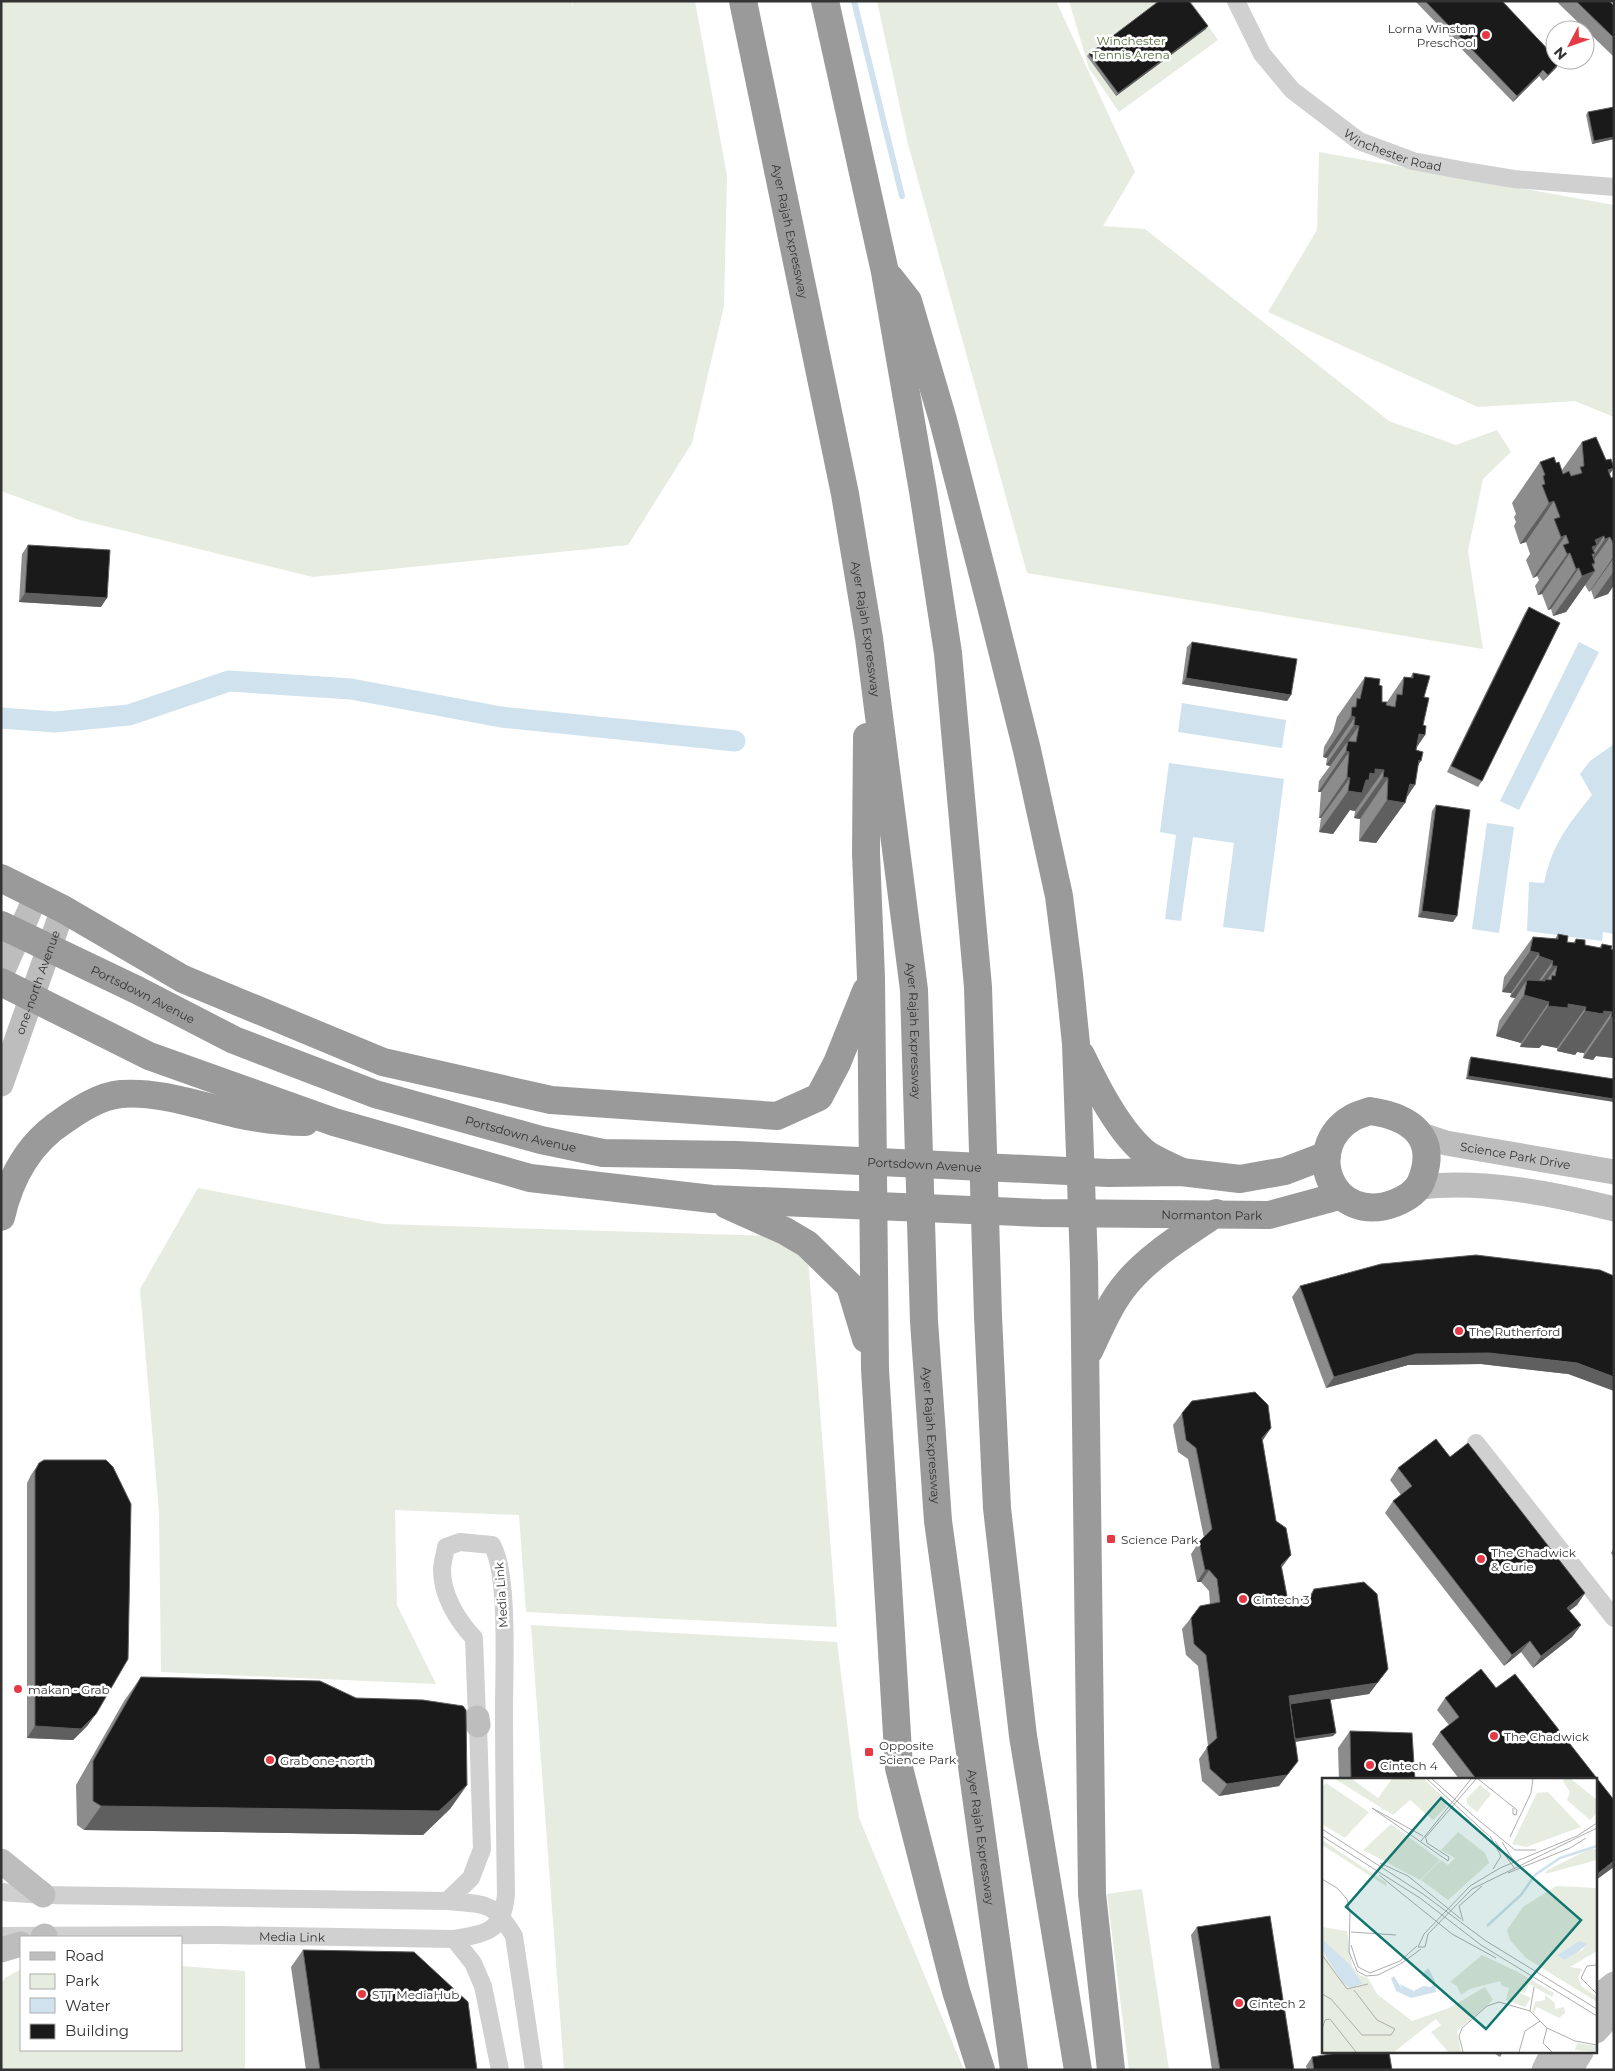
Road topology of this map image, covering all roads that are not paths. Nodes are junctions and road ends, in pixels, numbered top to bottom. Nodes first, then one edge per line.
1 (743, 1) edge
2 (825, 1) edge
3 (1236, 1) edge
4 (1614, 187) edge
5 (884, 272) junction
6 (868, 638) junction
7 (1, 878) edge
8 (36, 896) junction
9 (63, 909) junction
10 (1, 925) edge
11 (1, 975) edge
12 (871, 978) junction
13 (1, 982) edge
14 (1076, 1044) junction
15 (1, 1084) edge
16 (819, 1097) junction
17 (334, 1122) junction
18 (1419, 1134) junction
19 (736, 1155) junction
20 (1327, 1155) junction
21 (872, 1162) junction
22 (1074, 1171) junction
23 (1181, 1172) junction
24 (1614, 1172) edge
25 (1418, 1187) junction
26 (1339, 1196) junction
27 (712, 1199) junction
28 (874, 1204) junction
29 (1614, 1208) edge
30 (1216, 1213) junction
31 (1077, 1214) junction
32 (1, 1217) edge
33 (1086, 1356) junction
34 (875, 1369) junction
35 (1476, 1443) dead end
36 (1614, 1618) edge
37 (1, 1861) edge
38 (1, 1892) edge
39 (43, 1895) junction
40 (447, 1901) junction
41 (502, 1917) junction
42 (1, 1936) edge
43 (20, 1936) edge
44 (130, 1936) edge
45 (454, 1939) junction
46 (20, 1944) edge
47 (1, 1950) edge
48 (1614, 1984) edge
49 (1598, 1996) edge
50 (1614, 2011) edge
51 (1598, 2029) edge
52 (1552, 2054) edge
53 (1579, 2054) edge
54 (500, 2070) edge
55 (534, 2070) edge
56 (981, 2070) edge
57 (1014, 2070) edge
58 (1078, 2070) edge
59 (1111, 2070) edge
60 (1544, 2070) edge
61 (1570, 2070) edge

1 - 6 highway, Ayer Rajah Expressway
2 - 5 highway
3 - 4 street, Winchester Road
5 - 14 highway
5 - 58 highway
6 - 12 highway
6 - 57 highway, Ayer Rajah Expressway
7 - 8 highway
8 - 9 highway
8 - 11 main road
9 - 15 main road, one-north Avenue
9 - 16 highway
10 - 19 highway, Portsdown Avenue
12 - 16 highway
12 - 21 highway
13 - 17 highway
14 - 22 highway
14 - 23 highway
16 - 19 highway
17 - 27 highway
17 - 32 highway
18 - 20 highway
18 - 24 main road, Science Park Drive
18 - 25 highway
19 - 21 highway, Portsdown Avenue
20 - 23 highway
20 - 26 highway
21 - 22 highway, Portsdown Avenue
21 - 28 highway
22 - 23 highway
22 - 31 highway
25 - 26 highway
25 - 29 main road
26 - 30 highway, Normanton Park
27 - 28 highway
27 - 34 highway
28 - 31 highway
28 - 34 highway
30 - 31 highway, Normanton Park
30 - 33 highway
31 - 33 highway
33 - 59 highway
34 - 56 highway
35 - 36 street
37 - 39 main road
38 - 39 street
39 - 40 street
40 - 41 street
40 - 41 street, Media Link
41 - 45 street, Media Link
41 - 55 street
42 - 43 street, Media Link
44 - 45 street, Media Link
45 - 54 street
46 - 47 main road
48 - 49 main road
50 - 51 main road
52 - 60 main road
53 - 61 main road

